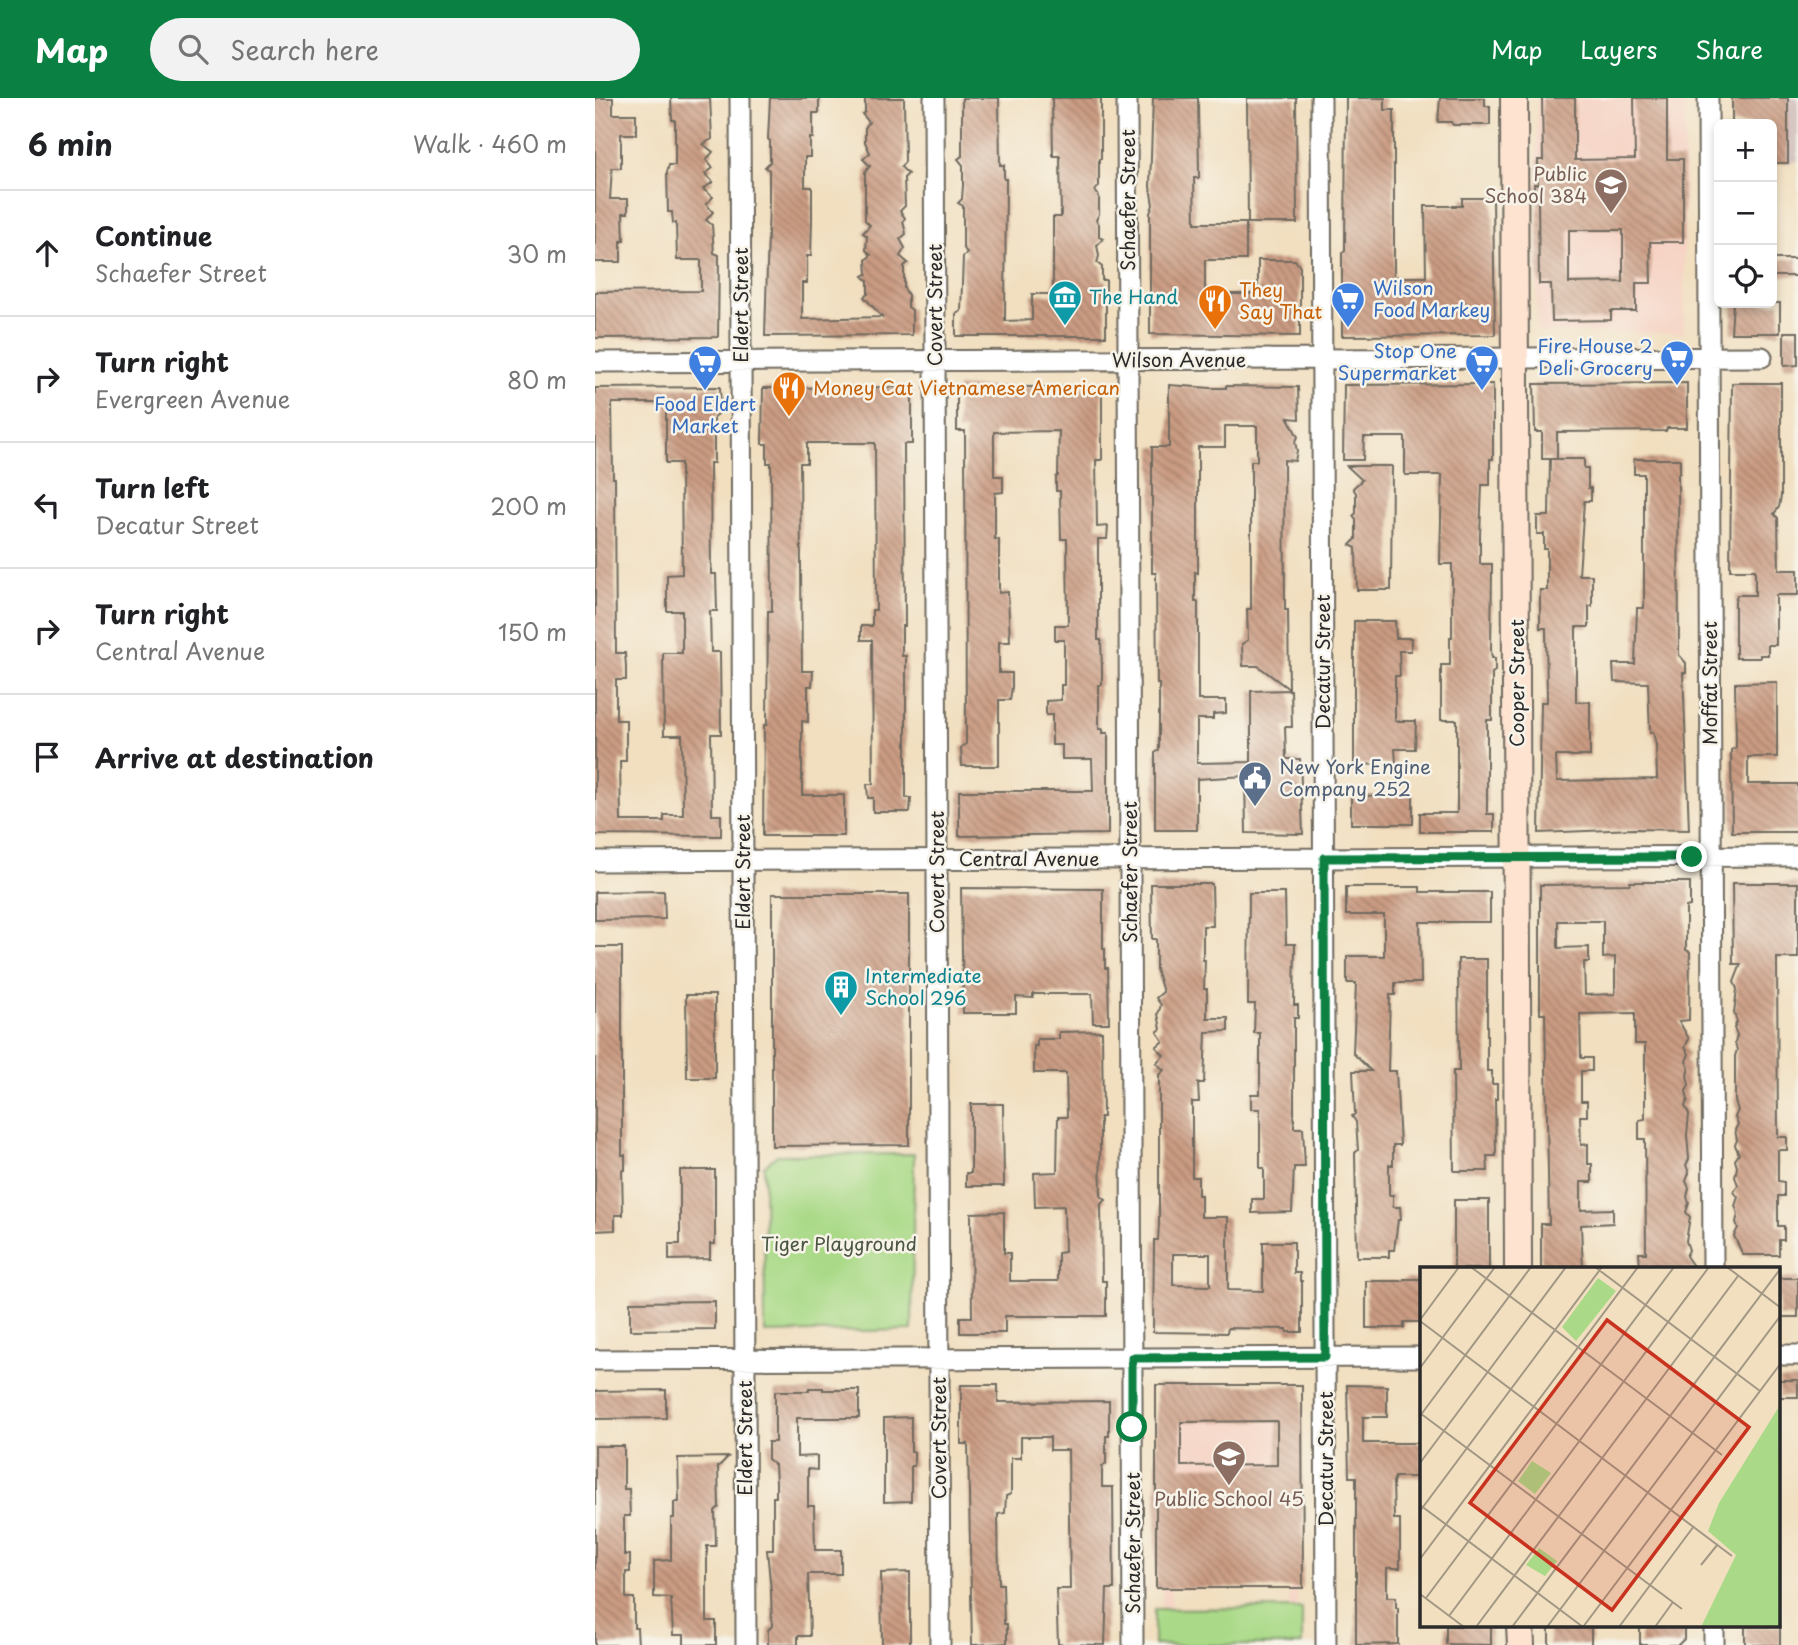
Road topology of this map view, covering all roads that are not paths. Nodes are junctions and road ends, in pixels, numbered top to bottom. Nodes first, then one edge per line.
1 (740, 98) edge
2 (934, 98) edge
3 (1128, 98) edge
4 (1321, 98) edge
5 (1514, 98) edge
6 (1708, 98) edge
7 (1515, 358) junction
8 (1709, 358) junction
9 (1762, 358) dead end
10 (1322, 359) junction
11 (935, 360) junction
12 (1129, 360) junction
13 (741, 361) junction
14 (595, 362) edge
15 (1517, 856) junction
16 (1798, 856) edge
17 (1711, 857) junction
18 (1324, 858) junction
19 (1130, 859) junction
20 (743, 860) junction
21 (937, 860) junction
22 (595, 861) edge
23 (1518, 1267) edge
24 (1713, 1267) edge
25 (1780, 1355) edge
26 (1798, 1355) edge
27 (1420, 1356) edge
28 (1325, 1357) junction
29 (938, 1358) junction
30 (1132, 1358) junction
31 (745, 1359) junction
32 (595, 1360) edge
33 (746, 1645) edge
34 (940, 1645) edge
35 (1133, 1645) edge
36 (1326, 1645) edge

1 - 13 street, Eldert Street
2 - 11 street, Covert Street
3 - 12 street, Schaefer Street
4 - 10 street, Decatur Street
5 - 7 main road, Cooper Street
6 - 8 street, Moffat Street
7 - 8 street, Wilson Avenue
7 - 10 street, Wilson Avenue
7 - 15 main road, Cooper Street
8 - 9 street, Wilson Avenue
8 - 17 street, Moffat Street
10 - 12 street, Wilson Avenue
10 - 18 street, Decatur Street
11 - 12 street, Wilson Avenue
11 - 13 street, Wilson Avenue
11 - 21 street, Covert Street
12 - 19 street, Schaefer Street
13 - 14 street, Wilson Avenue
13 - 20 street, Eldert Street
15 - 17 street, Central Avenue
15 - 18 street, Central Avenue
15 - 23 main road, Cooper Street
16 - 17 street, Central Avenue
17 - 24 street, Moffat Street
18 - 19 street, Central Avenue
18 - 28 street, Decatur Street
19 - 21 street, Central Avenue
19 - 30 street, Schaefer Street
20 - 21 street, Central Avenue
20 - 22 street, Central Avenue
20 - 31 street, Eldert Street
21 - 29 street, Covert Street
25 - 26 street
27 - 28 street
28 - 30 street
28 - 36 street, Decatur Street
29 - 30 street
29 - 31 street
29 - 34 street, Covert Street
30 - 35 street, Schaefer Street
31 - 32 street
31 - 33 street, Eldert Street

